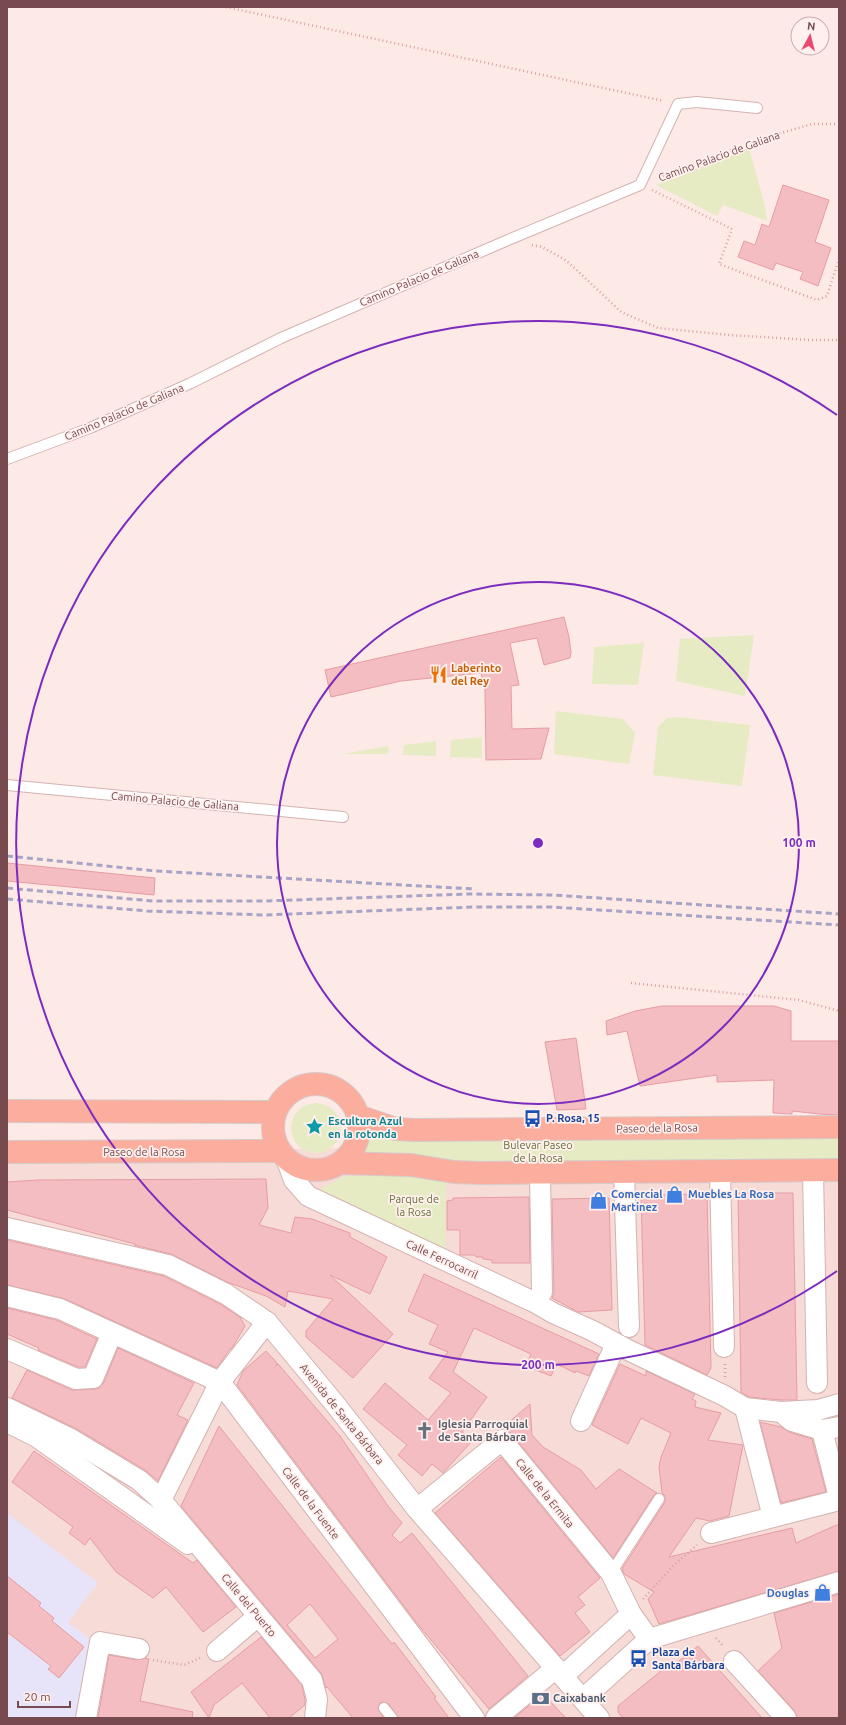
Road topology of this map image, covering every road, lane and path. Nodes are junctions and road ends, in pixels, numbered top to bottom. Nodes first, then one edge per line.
1 (226, 7) edge
2 (678, 104) junction
3 (757, 108) dead end
4 (839, 124) edge
5 (761, 139) junction
6 (763, 144) dead end
7 (640, 185) junction
8 (508, 240) junction
9 (839, 259) edge
10 (839, 340) edge
11 (7, 459) edge
12 (7, 785) edge
13 (343, 817) dead end
14 (631, 983) dead end
15 (839, 1011) edge
16 (7, 1111) edge
17 (275, 1112) junction
18 (358, 1116) junction
19 (839, 1126) edge
20 (7, 1152) edge
21 (283, 1154) junction
22 (340, 1163) junction
23 (813, 1170) junction
24 (839, 1170) edge
25 (624, 1172) junction
26 (720, 1172) junction
27 (540, 1173) junction
28 (7, 1228) edge
29 (542, 1292) dead end
30 (7, 1296) edge
31 (267, 1322) junction
32 (629, 1328) dead end
33 (112, 1333) junction
34 (616, 1344) junction
35 (724, 1347) joint
36 (7, 1349) edge
37 (220, 1382) junction
38 (817, 1383) dead end
39 (725, 1396) junction
40 (839, 1404) edge
41 (7, 1408) edge
42 (745, 1408) junction
43 (781, 1412) junction
44 (581, 1421) dead end
45 (7, 1422) edge
46 (830, 1429) edge
47 (839, 1498) edge
48 (659, 1499) dead end
49 (161, 1500) junction
50 (417, 1509) junction
51 (773, 1517) junction
52 (711, 1532) joint
53 (611, 1573) junction
54 (839, 1582) edge
55 (233, 1586) junction
56 (631, 1614) junction
57 (258, 1616) junction
58 (703, 1622) junction
59 (649, 1638) junction
60 (139, 1649) joint
61 (217, 1651) joint
62 (734, 1661) joint
63 (559, 1672) junction
64 (583, 1699) junction
65 (384, 1708) dead end
66 (596, 1717) edge
67 (86, 1718) edge
68 (315, 1718) edge
69 (392, 1718) edge
70 (474, 1718) edge
71 (496, 1718) edge
72 (786, 1718) edge

1 - 2 path
2 - 3 lane
2 - 7 lane
4 - 5 path, Camino Palacio de Galiana
5 - 6 path
5 - 7 path, Camino Palacio de Galiana
7 - 8 lane, Camino Palacio de Galiana
7 - 9 path
8 - 10 path
8 - 11 lane, Camino Palacio de Galiana
12 - 13 lane, Camino Palacio de Galiana
14 - 15 path
16 - 17 main road
17 - 18 main road
17 - 21 main road
18 - 19 main road, Paseo de la Rosa
18 - 22 main road
20 - 21 main road, Paseo de la Rosa
21 - 22 main road
21 - 34 street, Calle Ferrocarril
22 - 27 main road
23 - 24 main road
23 - 26 main road
23 - 38 street
25 - 26 main road
25 - 27 main road
25 - 32 street
26 - 35 street
27 - 29 street
28 - 31 street, Avenida de Santa Bárbara
30 - 33 street, Calle de la Fuente
31 - 37 street
31 - 50 street, Avenida de Santa Bárbara
33 - 36 street
33 - 37 street, Calle de la Fuente
34 - 39 street, Calle Ferrocarril
34 - 44 street
35 - 39 path
37 - 49 street
37 - 70 street, Calle de la Fuente
39 - 42 street, Calle Ferrocarril
40 - 43 street, Calle Ferrocarril
41 - 49 street, Calle del Puerto
42 - 43 street, Calle Ferrocarril
42 - 51 street
43 - 46 street, Calle Ferrocarril
45 - 55 street
46 - 47 street
47 - 51 street
48 - 53 lane
49 - 55 street, Calle del Puerto
50 - 53 street, Calle de la Ermita
50 - 63 street, Avenida de Santa Bárbara
51 - 52 street
52 - 56 path
53 - 56 street, Calle de la Ermita
54 - 58 street
55 - 57 street, Calle del Puerto
56 - 59 street
56 - 63 street
57 - 61 street
57 - 68 street, Calle del Puerto
58 - 59 street
58 - 62 path
59 - 64 street
60 - 61 path
60 - 67 street
62 - 72 street
63 - 64 street, Avenida de Santa Bárbara
63 - 71 street
64 - 66 street, Avenida de Santa Bárbara
65 - 69 lane

